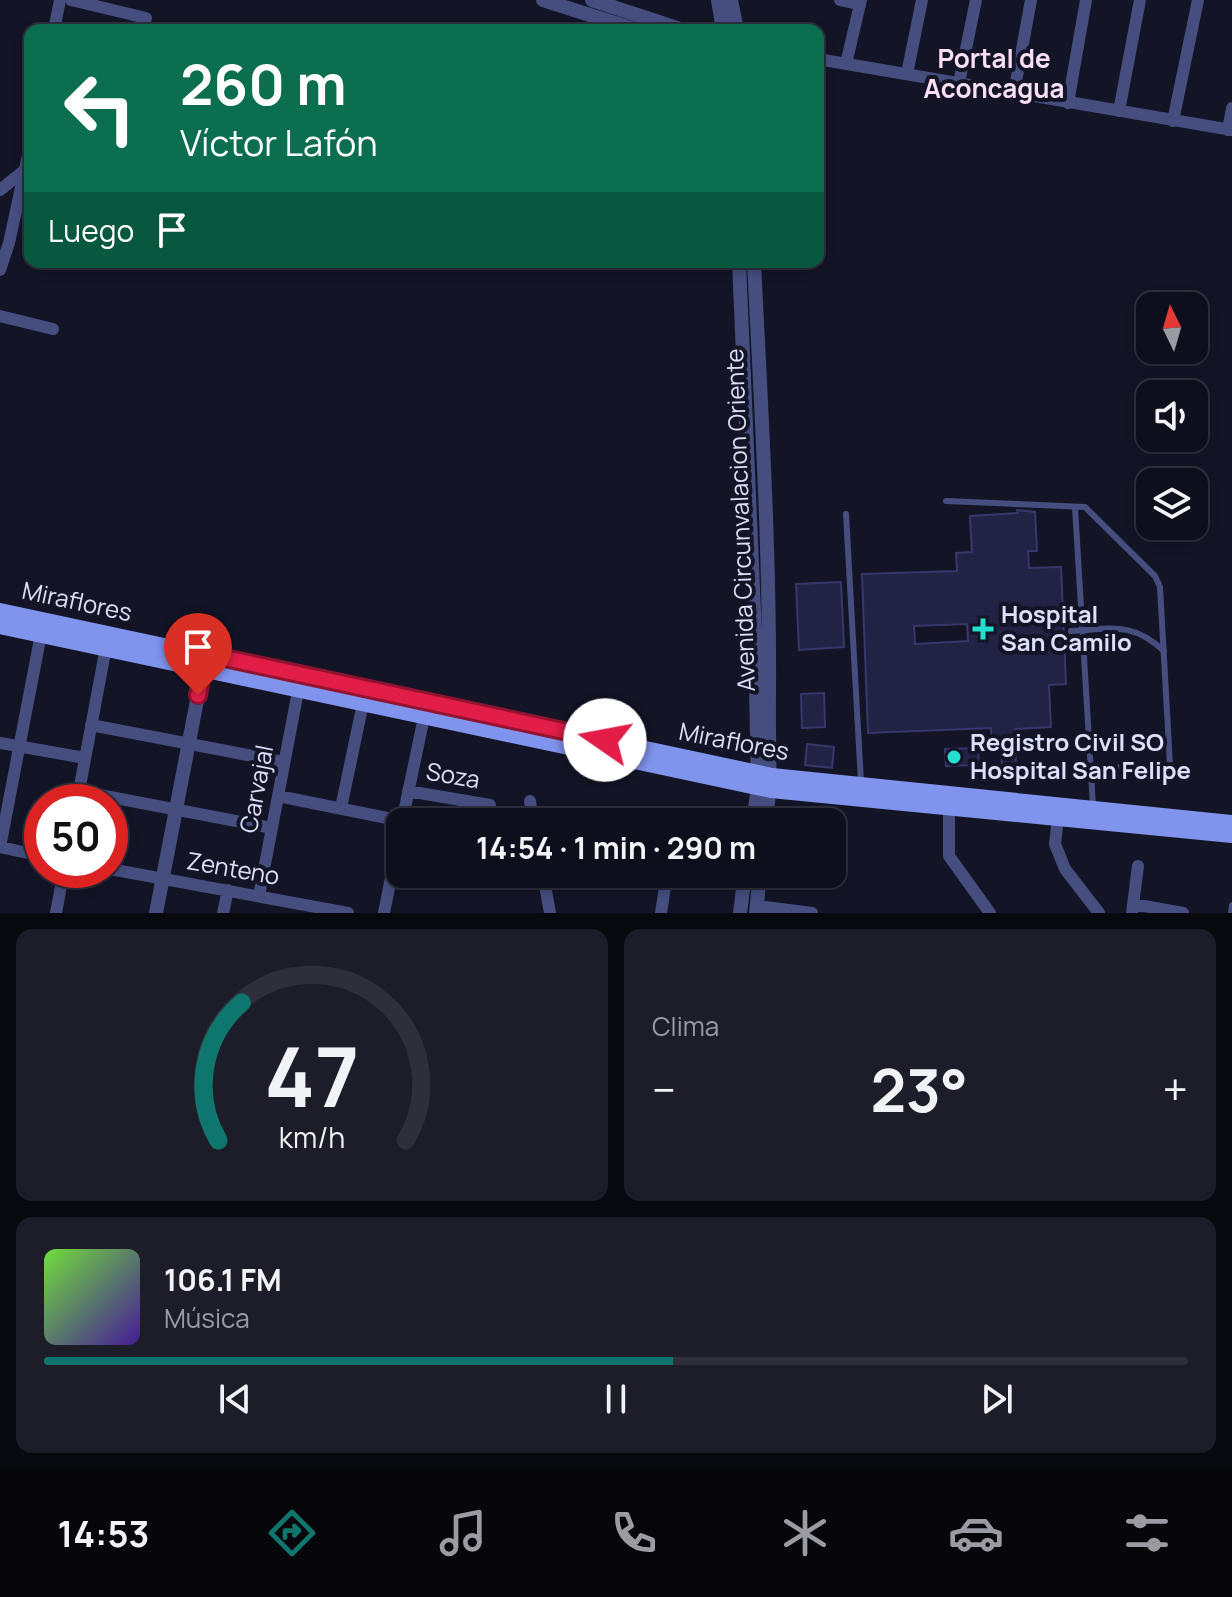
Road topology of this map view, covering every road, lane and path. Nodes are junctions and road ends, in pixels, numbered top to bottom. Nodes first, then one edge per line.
1 (60, 0) edge
2 (71, 0) edge
3 (543, 0) edge
4 (592, 0) edge
5 (718, 0) edge
6 (731, 0) edge
7 (840, 0) edge
8 (922, 0) edge
9 (976, 0) edge
10 (1031, 0) edge
11 (1086, 0) edge
12 (1140, 0) edge
13 (1198, 0) edge
14 (860, 2) edge
15 (146, 18) dead end
16 (55, 24) edge
17 (618, 24) edge
18 (665, 24) edge
19 (722, 24) edge
20 (736, 24) edge
21 (824, 60) edge
22 (846, 64) junction
23 (907, 74) junction
24 (959, 83) junction
25 (1014, 93) junction
26 (1068, 103) junction
27 (1232, 108) edge
28 (1119, 111) junction
29 (1173, 121) junction
30 (1230, 130) edge
31 (24, 171) edge
32 (0, 190) edge
33 (24, 200) edge
34 (0, 230) edge
35 (9, 243) junction
36 (739, 268) edge
37 (754, 268) edge
38 (0, 270) edge
39 (0, 316) edge
40 (53, 329) dead end
41 (946, 501) dead end
42 (1075, 507) junction
43 (846, 514) dead end
44 (0, 611) edge
45 (0, 626) edge
46 (1071, 631) dead end
47 (1083, 631) junction
48 (41, 634) junction
49 (106, 647) junction
50 (1164, 651) junction
51 (204, 662) junction
52 (298, 691) junction
53 (363, 703) junction
54 (424, 717) junction
55 (91, 725) junction
56 (0, 743) edge
57 (188, 744) junction
58 (19, 746) junction
59 (85, 758) junction
60 (284, 762) junction
61 (1092, 769) junction
62 (765, 782) junction
63 (80, 784) edge
64 (859, 790) junction
65 (408, 791) junction
66 (278, 796) junction
67 (530, 801) dead end
68 (128, 804) edge
69 (490, 805) dead end
70 (949, 806) junction
71 (341, 808) junction
72 (404, 808) edge
73 (531, 808) edge
74 (757, 808) edge
75 (766, 808) edge
76 (175, 811) junction
77 (1093, 816) junction
78 (1058, 818) junction
79 (386, 821) edge
80 (1232, 823) edge
81 (272, 828) junction
82 (1232, 835) edge
83 (0, 847) edge
84 (24, 852) edge
85 (1138, 866) dead end
86 (128, 872) edge
87 (162, 879) junction
88 (61, 888) edge
89 (390, 888) edge
90 (547, 888) edge
91 (665, 888) edge
92 (743, 888) edge
93 (758, 888) edge
94 (228, 890) junction
95 (259, 896) junction
96 (1232, 905) edge
97 (285, 907) edge
98 (756, 909) edge
99 (1133, 909) edge
100 (554, 912) edge
101 (56, 913) edge
102 (156, 913) edge
103 (223, 913) edge
104 (348, 913) edge
105 (384, 913) edge
106 (661, 913) edge
107 (740, 913) edge
108 (812, 913) edge
109 (990, 913) edge
110 (1099, 913) edge
111 (1183, 913) edge
112 (1231, 913) edge

1 - 16 street
2 - 15 street
3 - 17 street
4 - 18 street
5 - 19 street
6 - 20 street
7 - 14 street
8 - 23 street
9 - 24 street
10 - 25 street
11 - 26 street
12 - 28 street
13 - 29 street
14 - 22 street
21 - 22 street
22 - 23 street
23 - 24 street
24 - 25 street
25 - 26 street
26 - 28 street
27 - 30 street
28 - 29 street
29 - 30 street
31 - 32 street
33 - 35 street
34 - 35 street
35 - 38 street
36 - 62 street, Avenida Circunvalacion Oriente
37 - 62 street, Avenida Circunvalacion Oriente
39 - 40 street
41 - 42 lane
42 - 47 lane
42 - 50 lane
43 - 64 lane
44 - 51 main road, Miraflores
45 - 48 main road, Miraflores
46 - 47 lane
47 - 50 lane
47 - 61 lane
48 - 49 main road, Miraflores
48 - 58 street
49 - 51 main road, Miraflores
49 - 55 street
50 - 61 lane
51 - 52 main road, Miraflores
51 - 57 street
51 - 62 main road, Miraflores
52 - 53 main road, Miraflores
52 - 60 street, Carvajal
53 - 54 main road, Miraflores
53 - 71 street
54 - 62 main road, Miraflores
54 - 65 street
55 - 57 street
55 - 59 street
56 - 58 street
57 - 60 street
57 - 76 street
58 - 59 street
58 - 83 street
59 - 63 street
60 - 66 street, Carvajal
61 - 77 lane
62 - 64 main road, Miraflores
62 - 74 street
62 - 75 street
64 - 70 main road, Miraflores
64 - 77 main road, Miraflores
65 - 69 street, Soza
65 - 72 street
66 - 71 street
66 - 81 street, Carvajal
67 - 73 street
68 - 76 street
70 - 78 main road, Miraflores
70 - 109 street
71 - 79 street
76 - 81 street
76 - 87 street
77 - 78 main road, Miraflores
77 - 80 main road, Miraflores
77 - 82 main road, Miraflores
78 - 110 street
81 - 95 street, Carvajal
83 - 84 street
85 - 99 street
86 - 87 street, Zenteno
87 - 94 street, Zenteno
87 - 102 street
88 - 101 street
89 - 105 street
90 - 100 street
91 - 106 street
92 - 107 street
93 - 98 street
94 - 95 street, Zenteno
94 - 103 street
95 - 97 street, Zenteno
96 - 112 lane
97 - 104 street, Zenteno
98 - 108 street
99 - 111 street

